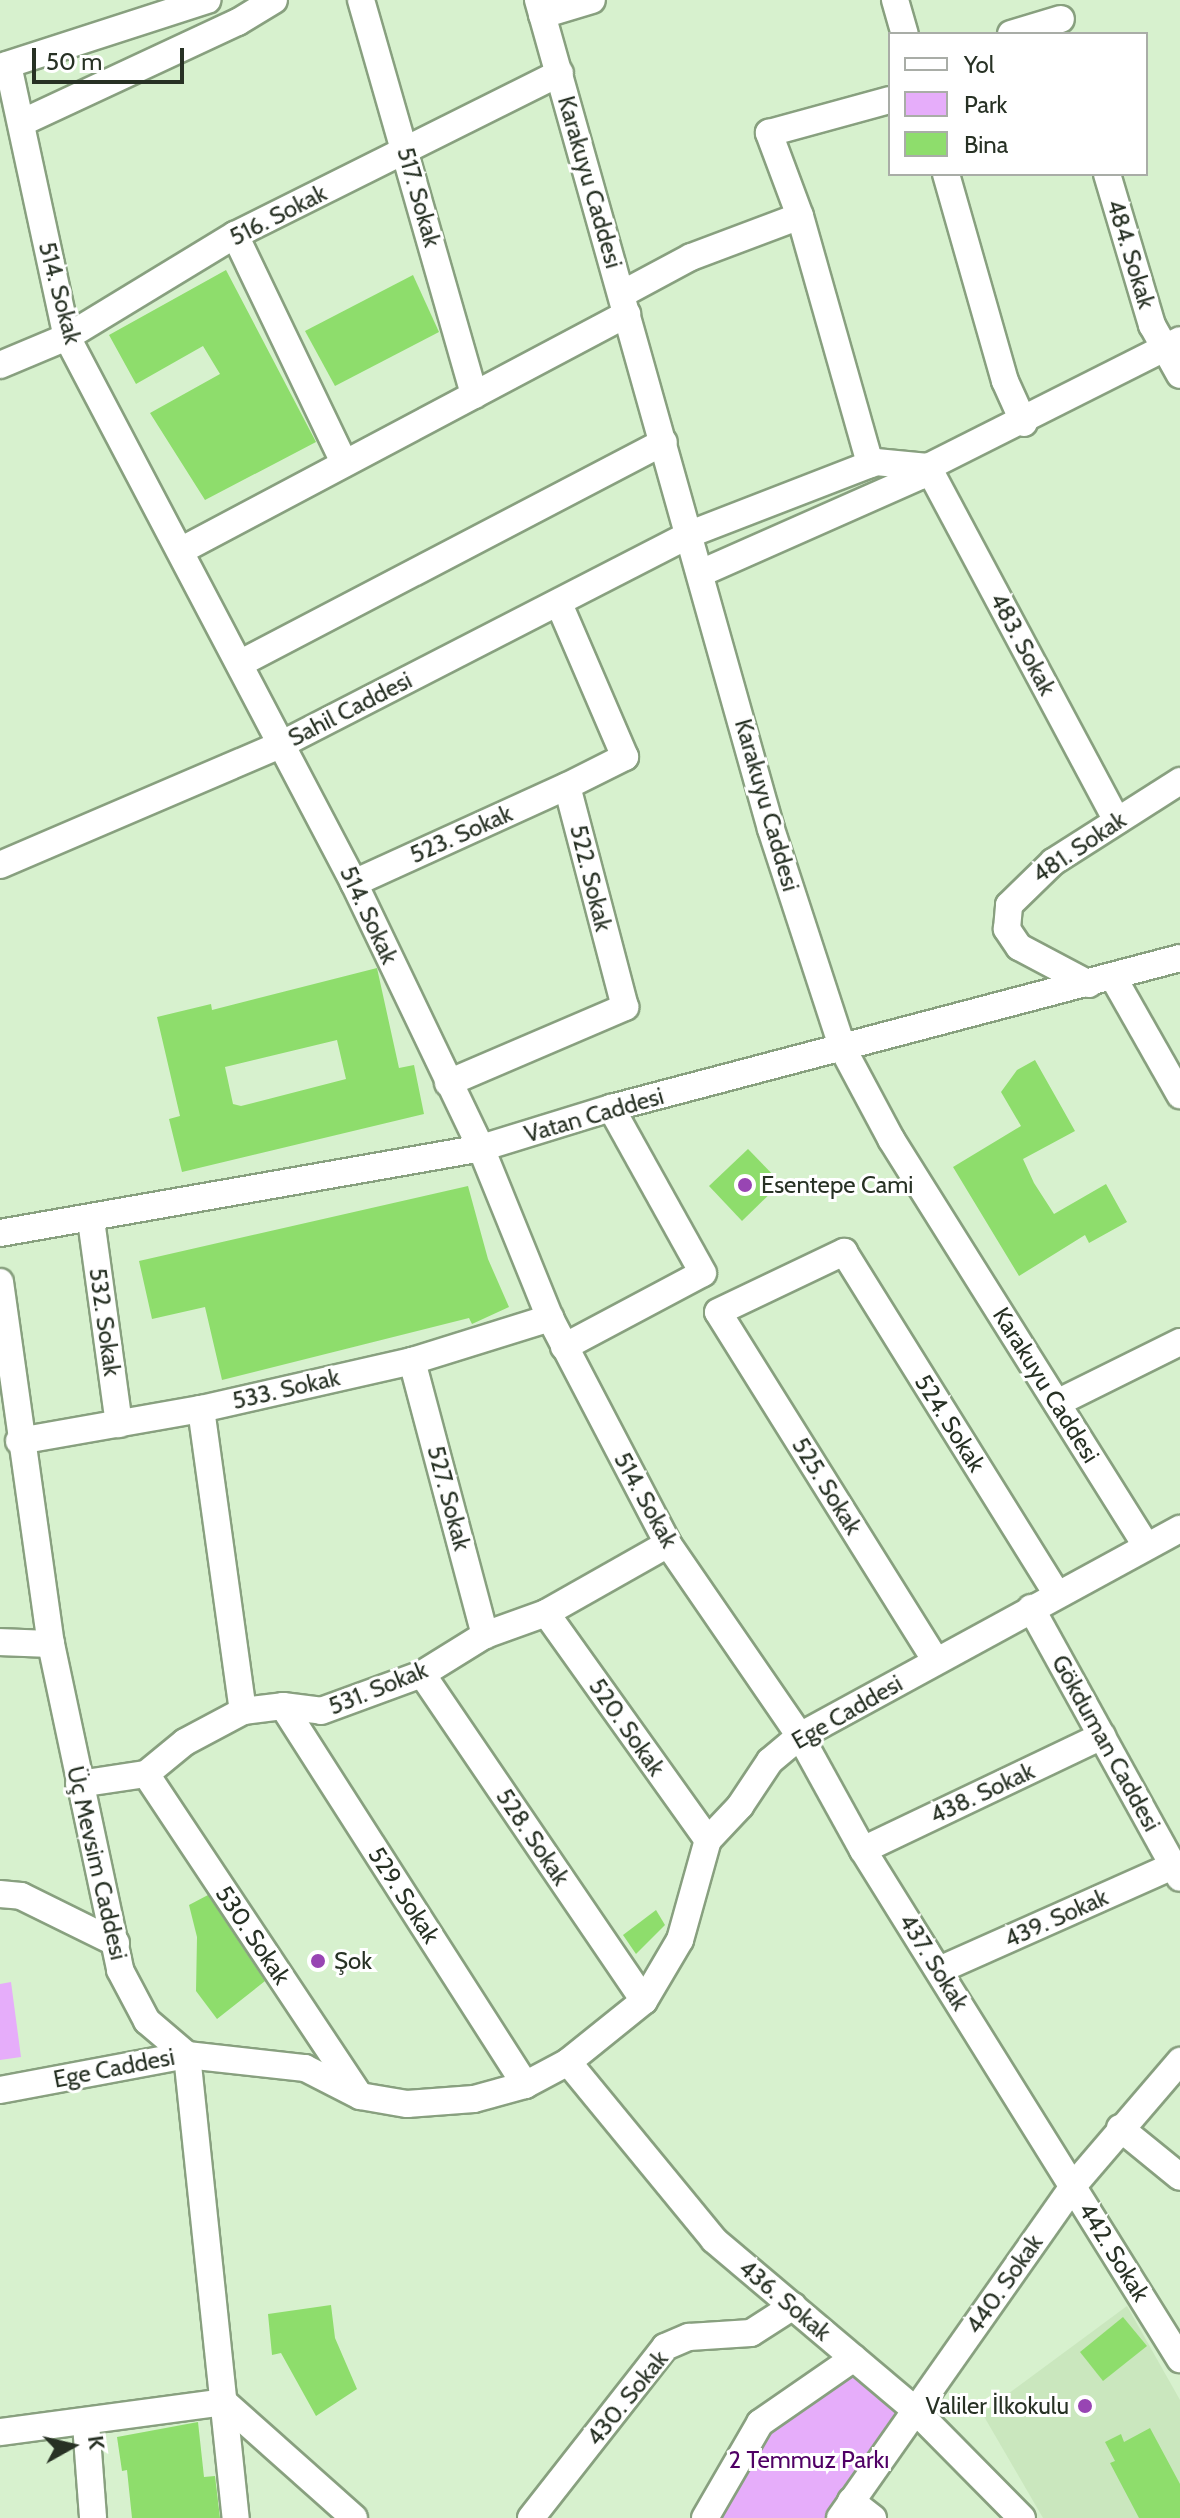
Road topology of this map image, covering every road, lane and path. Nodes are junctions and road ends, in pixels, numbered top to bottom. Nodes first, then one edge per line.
1 (207, 0) edge
2 (274, 0) edge
3 (361, 0) edge
4 (592, 0) edge
5 (895, 0) edge
6 (540, 7) edge
7 (1061, 18) edge
8 (904, 32) edge
9 (1017, 32) edge
10 (4, 66) edge
11 (560, 73) junction
12 (888, 101) edge
13 (21, 123) junction
14 (406, 151) junction
15 (947, 176) edge
16 (1108, 176) edge
17 (800, 216) junction
18 (235, 235) junction
19 (625, 304) junction
20 (67, 337) junction
21 (1174, 343) edge
22 (0, 365) edge
23 (1180, 375) edge
24 (474, 395) junction
25 (1024, 423) junction
26 (664, 442) junction
27 (344, 463) junction
28 (870, 464) junction
29 (927, 467) junction
30 (690, 534) junction
31 (182, 550) junction
32 (701, 573) junction
33 (559, 604) junction
34 (241, 663) junction
35 (284, 743) junction
36 (1180, 781) edge
37 (567, 786) junction
38 (1117, 821) junction
39 (0, 865) edge
40 (354, 883) junction
41 (1180, 958) edge
42 (1101, 980) junction
43 (843, 1049) junction
44 (448, 1083) junction
45 (1180, 1095) edge
46 (611, 1108) junction
47 (481, 1148) junction
48 (91, 1220) junction
49 (0, 1233) edge
50 (844, 1252) joint
51 (0, 1282) edge
52 (550, 1318) junction
53 (1180, 1342) edge
54 (564, 1347) junction
55 (412, 1361) junction
56 (1057, 1403) junction
57 (201, 1409) junction
58 (119, 1424) junction
59 (12, 1427) edge
60 (1180, 1529) edge
61 (668, 1544) junction
62 (1146, 1546) junction
63 (1056, 1593) junction
64 (1031, 1608) junction
65 (546, 1613) junction
66 (485, 1635) junction
67 (0, 1642) edge
68 (51, 1644) junction
69 (936, 1661) junction
70 (422, 1674) junction
71 (283, 1706) junction
72 (243, 1711) junction
73 (800, 1736) junction
74 (1102, 1736) junction
75 (146, 1774) junction
76 (79, 1784) junction
77 (708, 1840) junction
78 (863, 1850) junction
79 (1176, 1872) edge
80 (0, 1894) edge
81 (116, 1943) junction
82 (939, 1970) junction
83 (644, 2001) junction
84 (187, 2055) junction
85 (1180, 2061) edge
86 (568, 2062) junction
87 (525, 2085) junction
88 (0, 2090) edge
89 (360, 2096) junction
90 (1120, 2128) junction
91 (1180, 2177) edge
92 (1073, 2186) junction
93 (793, 2306) junction
94 (854, 2358) junction
95 (1180, 2359) edge
96 (224, 2402) junction
97 (915, 2410) junction
98 (86, 2424) junction
99 (0, 2432) edge
100 (846, 2510) edge
101 (93, 2518) edge
102 (236, 2518) edge
103 (354, 2518) edge
104 (531, 2518) edge
105 (705, 2518) edge
106 (873, 2518) edge
107 (1022, 2518) edge

1 - 10 street
2 - 13 street
3 - 14 street, 517. Sokak
4 - 6 street
5 - 8 street
6 - 11 street, Karakuyu Caddesi
7 - 9 street
10 - 13 street, 514. Sokak
11 - 14 street, 516. Sokak
11 - 19 street, Karakuyu Caddesi
12 - 17 street
13 - 20 street, 514. Sokak
14 - 18 street, 516. Sokak
14 - 24 street, 517. Sokak
15 - 25 street
16 - 21 street, 484. Sokak
17 - 19 street
17 - 28 street
18 - 20 street, 516. Sokak
18 - 27 street
19 - 24 street
19 - 26 street, Karakuyu Caddesi
20 - 22 street, 516. Sokak
20 - 31 street, 514. Sokak
21 - 23 street, 484. Sokak
21 - 25 street
24 - 27 street
25 - 29 street
26 - 30 street, Karakuyu Caddesi
26 - 34 street
27 - 31 street
28 - 29 street, Sahil Caddesi
28 - 30 street, Sahil Caddesi
29 - 32 street
29 - 38 street, 483. Sokak
30 - 32 street, Karakuyu Caddesi
30 - 33 street, Sahil Caddesi
31 - 34 street, 514. Sokak
32 - 43 street, Karakuyu Caddesi
33 - 35 street, Sahil Caddesi
33 - 37 street
34 - 35 street, 514. Sokak
35 - 39 street, Sahil Caddesi
35 - 40 street, 514. Sokak
36 - 38 street, 481. Sokak
37 - 40 street, 523. Sokak
37 - 44 street, 522. Sokak
38 - 42 street, 481. Sokak
40 - 44 street, 514. Sokak
41 - 42 street, Vatan Caddesi
42 - 43 street, Vatan Caddesi
42 - 45 street
43 - 46 street, Vatan Caddesi
43 - 56 street, Karakuyu Caddesi
44 - 47 street, 514. Sokak
46 - 47 street, Vatan Caddesi
46 - 54 street
47 - 48 street, Vatan Caddesi
47 - 52 street, 514. Sokak
48 - 49 street, Vatan Caddesi
48 - 58 street, 532. Sokak
50 - 63 street, 524. Sokak
50 - 69 street, 525. Sokak
51 - 59 street, Üç Mevsim Caddesi
52 - 54 street, 514. Sokak
52 - 55 street, 533. Sokak
53 - 56 street
54 - 61 street, 514. Sokak
55 - 57 street, 533. Sokak
55 - 66 street, 527. Sokak
56 - 62 street, Karakuyu Caddesi
57 - 58 street, 533. Sokak
57 - 72 street
58 - 59 street, 533. Sokak
59 - 68 street, Üç Mevsim Caddesi
60 - 62 street, Ege Caddesi
61 - 65 street, 531. Sokak
61 - 73 street, 514. Sokak
62 - 63 street, Ege Caddesi
63 - 64 street, Ege Caddesi
64 - 69 street, Ege Caddesi
64 - 74 street, Gökduman Caddesi
65 - 66 street, 531. Sokak
65 - 77 street, 520. Sokak
66 - 70 street, 531. Sokak
67 - 68 street
68 - 76 street, Üç Mevsim Caddesi
69 - 73 street, Ege Caddesi
70 - 71 street, 531. Sokak
70 - 83 street, 528. Sokak
71 - 72 street, 531. Sokak
71 - 87 street, 529. Sokak
72 - 75 street, 531. Sokak
73 - 77 street, Ege Caddesi
73 - 78 street, 437. Sokak
74 - 78 street, 438. Sokak
74 - 79 street, Gökduman Caddesi
75 - 76 street
75 - 89 street, 530. Sokak
76 - 81 street, Üç Mevsim Caddesi
77 - 83 street, Ege Caddesi
78 - 82 street, 437. Sokak
79 - 82 street, 439. Sokak
80 - 81 street
81 - 84 street, Üç Mevsim Caddesi
82 - 92 street, 437. Sokak
83 - 86 street, Ege Caddesi
84 - 88 street, Ege Caddesi
84 - 89 street, Ege Caddesi
84 - 96 street
85 - 90 street, 440. Sokak
86 - 87 street, Ege Caddesi
86 - 93 street, 436. Sokak
87 - 89 street, Ege Caddesi
90 - 91 street
90 - 92 street, 440. Sokak
92 - 95 street, 442. Sokak
92 - 97 street, 440. Sokak
93 - 94 street, 436. Sokak
93 - 104 street, 430. Sokak
94 - 97 street, 436. Sokak
94 - 105 street
96 - 98 street
96 - 102 street
96 - 103 street
97 - 100 street, 440. Sokak
97 - 107 street, 436. Sokak
98 - 99 street
98 - 101 street
100 - 106 street

